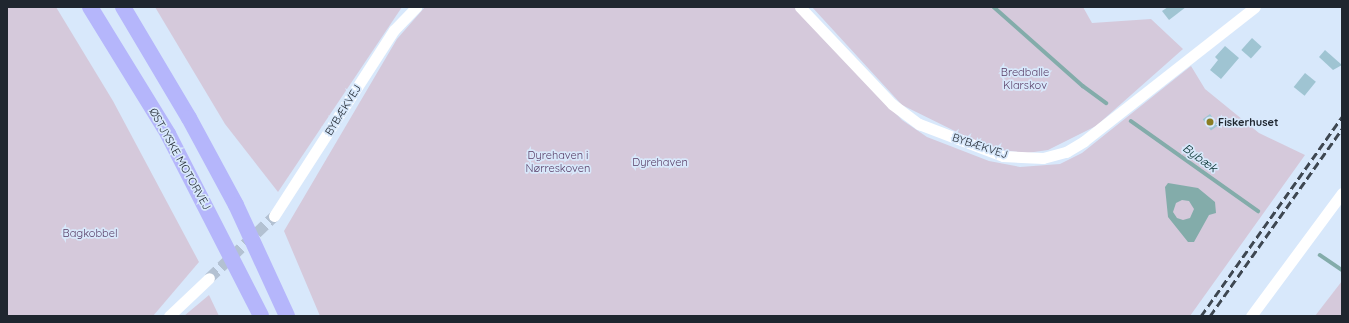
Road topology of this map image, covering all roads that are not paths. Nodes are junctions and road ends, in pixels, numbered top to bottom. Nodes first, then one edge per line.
1 (90, 7) edge
2 (123, 7) edge
3 (416, 7) edge
4 (800, 7) edge
5 (1256, 7) edge
6 (1342, 193) edge
7 (274, 216) tunnel mouth
8 (209, 278) tunnel mouth
9 (169, 316) edge
10 (260, 316) edge
11 (287, 316) edge
12 (1252, 316) edge

1 - 10 highway, ØSTJYSKE MOTORVEJ
2 - 11 highway
3 - 7 street, BYBÆKVEJ
4 - 5 street, BYBÆKVEJ
6 - 12 street
8 - 9 street

